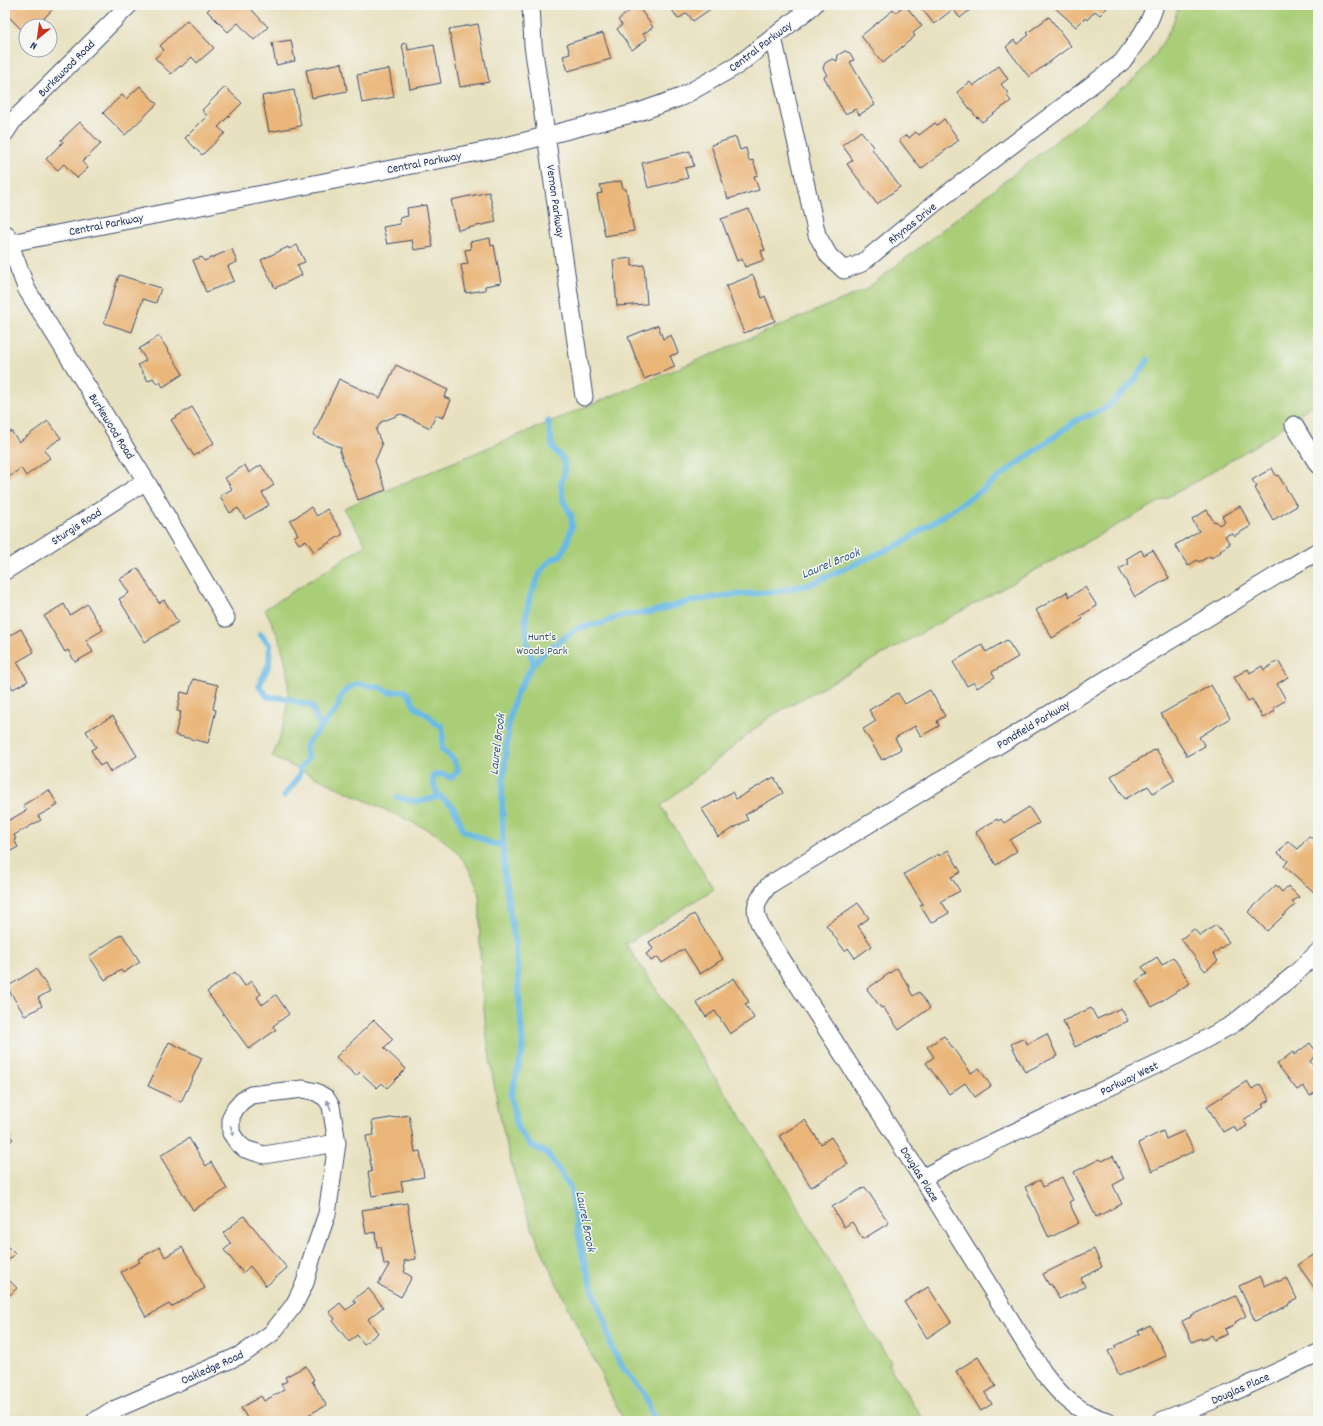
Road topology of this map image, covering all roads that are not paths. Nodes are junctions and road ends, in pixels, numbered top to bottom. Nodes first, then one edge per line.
1 (129, 5) edge
2 (531, 5) edge
3 (814, 5) edge
4 (1154, 5) edge
5 (773, 37) junction
6 (5, 134) edge
7 (546, 136) junction
8 (7, 239) edge
9 (584, 397) dead end
10 (1294, 425) dead end
11 (1318, 465) edge
12 (146, 481) junction
13 (1318, 551) edge
14 (5, 571) edge
15 (226, 618) dead end
16 (756, 905) joint
17 (1318, 952) edge
18 (337, 1143) junction
19 (922, 1178) junction
20 (1318, 1353) edge
21 (95, 1421) edge
22 (1108, 1421) edge
23 (1160, 1421) edge

1 - 6 street, Burkewood Road
2 - 7 street, Vernon Parkway
3 - 5 street, Central Parkway
4 - 5 street, Rhynas Drive
5 - 7 street, Central Parkway
7 - 8 street, Central Parkway
7 - 9 street, Vernon Parkway
8 - 12 street, Burkewood Road
10 - 11 street
12 - 14 street, Sturgis Road
12 - 15 street, Burkewood Road
13 - 16 street, Pondfield Parkway
16 - 19 street, Douglas Place
17 - 19 street, Parkway West
18 -> 18 street, Oakledge Road
18 - 21 street, Oakledge Road
19 - 22 street, Douglas Place
20 - 23 street, Douglas Place

